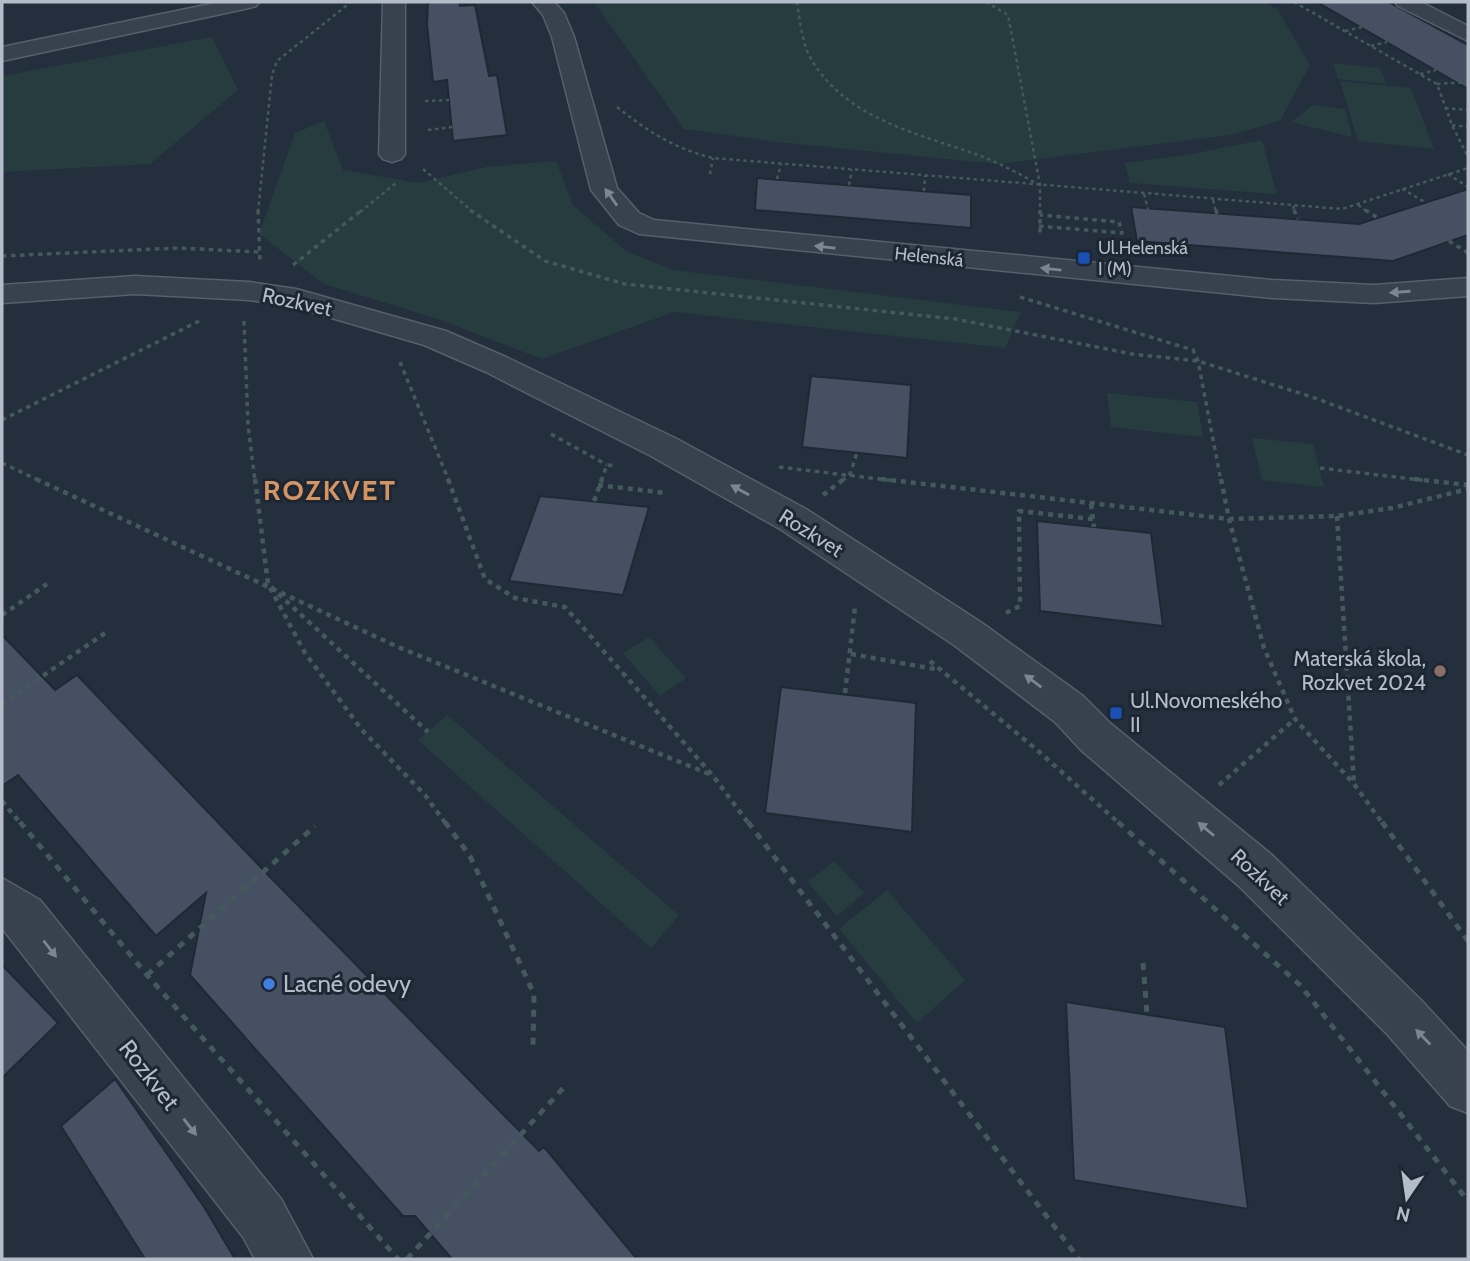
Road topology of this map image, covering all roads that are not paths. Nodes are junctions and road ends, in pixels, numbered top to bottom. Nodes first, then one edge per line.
1 (249, 2) edge
2 (394, 2) edge
3 (542, 2) edge
4 (1405, 2) edge
5 (1468, 34) edge
6 (2, 54) edge
7 (391, 154) dead end
8 (1468, 287) edge
9 (2, 294) edge
10 (2, 901) edge
11 (1468, 1088) edge
12 (285, 1259) edge

1 - 6 street
2 - 7 street
8 -> 3 street, Helenská
4 - 5 street
11 -> 9 street, Rozkvet
10 -> 12 street, Rozkvet

